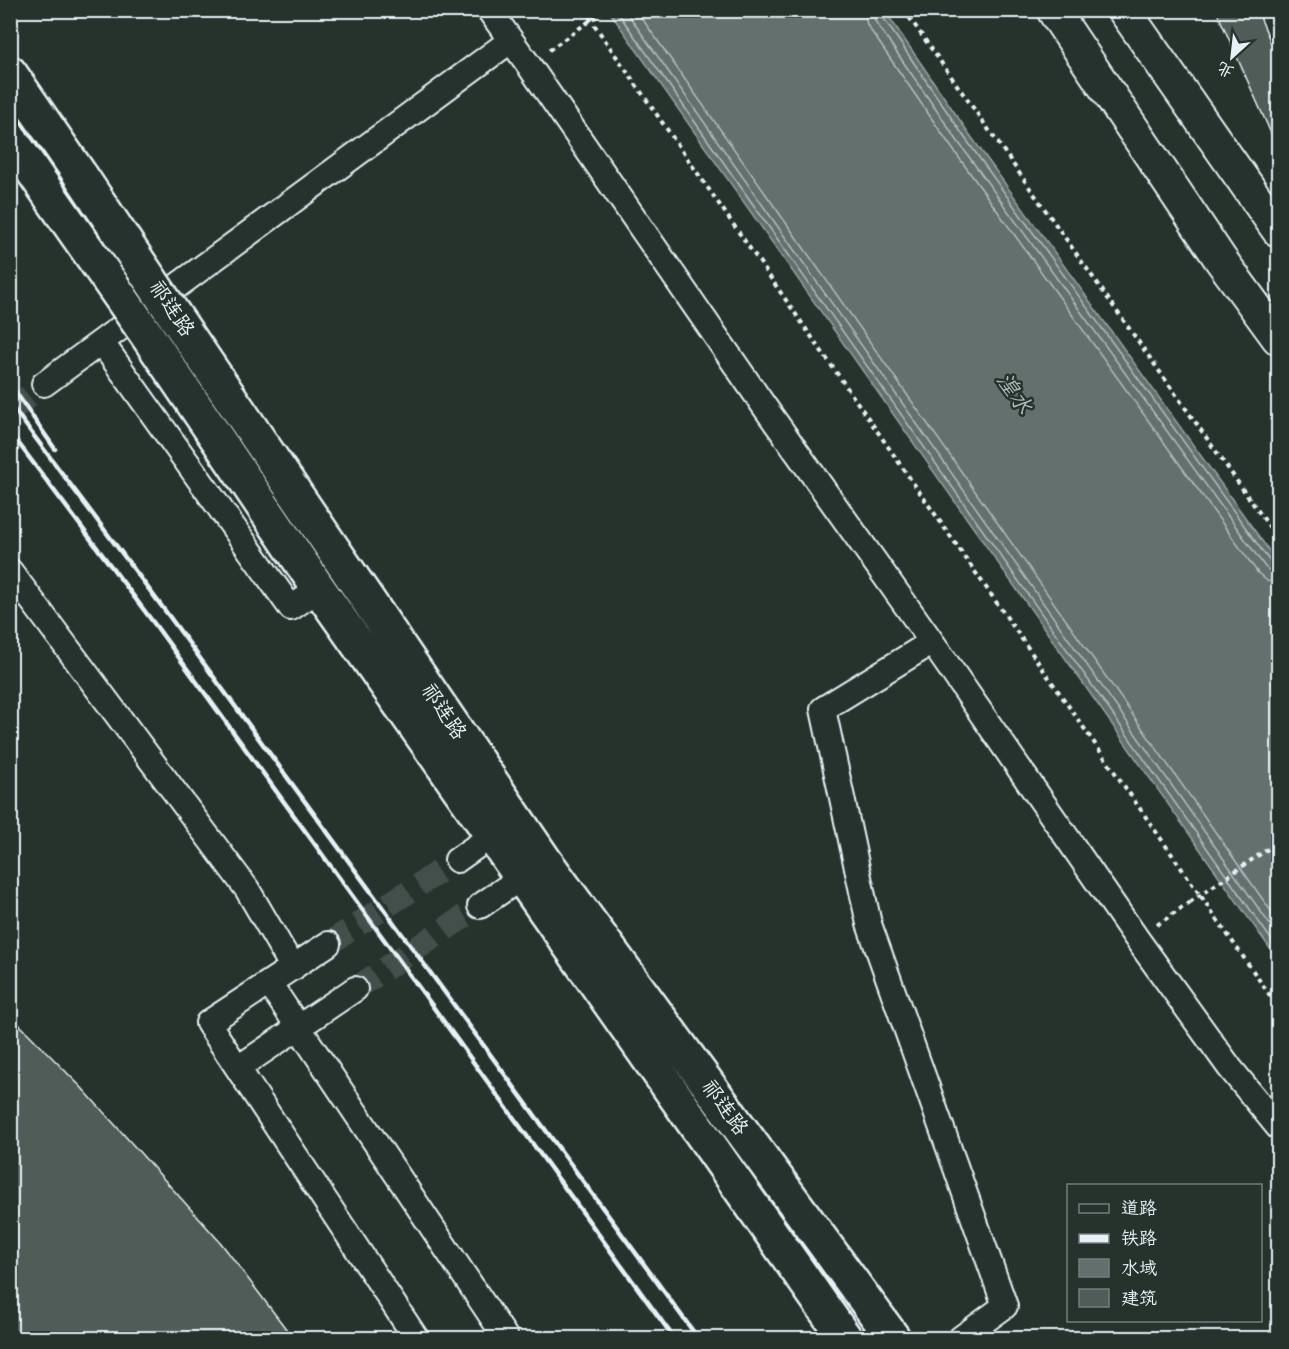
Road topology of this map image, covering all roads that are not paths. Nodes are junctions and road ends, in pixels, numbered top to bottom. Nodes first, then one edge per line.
1 (489, 10) edge
2 (1053, 10) edge
3 (1125, 10) edge
4 (510, 41) junction
5 (10, 73) edge
6 (10, 138) edge
7 (1278, 230) edge
8 (1278, 338) edge
9 (102, 343) junction
10 (44, 384) tunnel mouth
11 (10, 571) edge
12 (318, 588) junction
13 (932, 642) junction
14 (504, 826) junction
15 (457, 860) tunnel mouth
16 (533, 869) junction
17 (480, 906) tunnel mouth
18 (328, 944) tunnel mouth
19 (293, 968) junction
20 (269, 983) junction
21 (355, 988) tunnel mouth
22 (299, 1025) junction
23 (238, 1068) junction
24 (1278, 1126) edge
25 (416, 1338) edge
26 (506, 1338) edge
27 (845, 1338) edge
28 (892, 1338) edge
29 (961, 1338) edge

1 - 4 street
2 - 8 main road
3 - 7 main road
4 - 9 street
4 - 13 street
5 - 14 highway, 祁连路, bridge
6 - 12 highway, 祁连路, bridge
9 - 10 street
9 - 12 street
11 - 19 street
12 - 14 highway, 祁连路
13 - 24 street
13 - 29 street
14 - 15 street
14 - 16 highway, 祁连路
16 - 17 street
16 - 27 highway, 祁连路
16 - 28 highway, 祁连路
18 - 19 street
19 - 20 street
20 - 22 street
20 - 23 street
21 - 22 street
22 - 23 street
22 - 26 street
23 - 25 street

